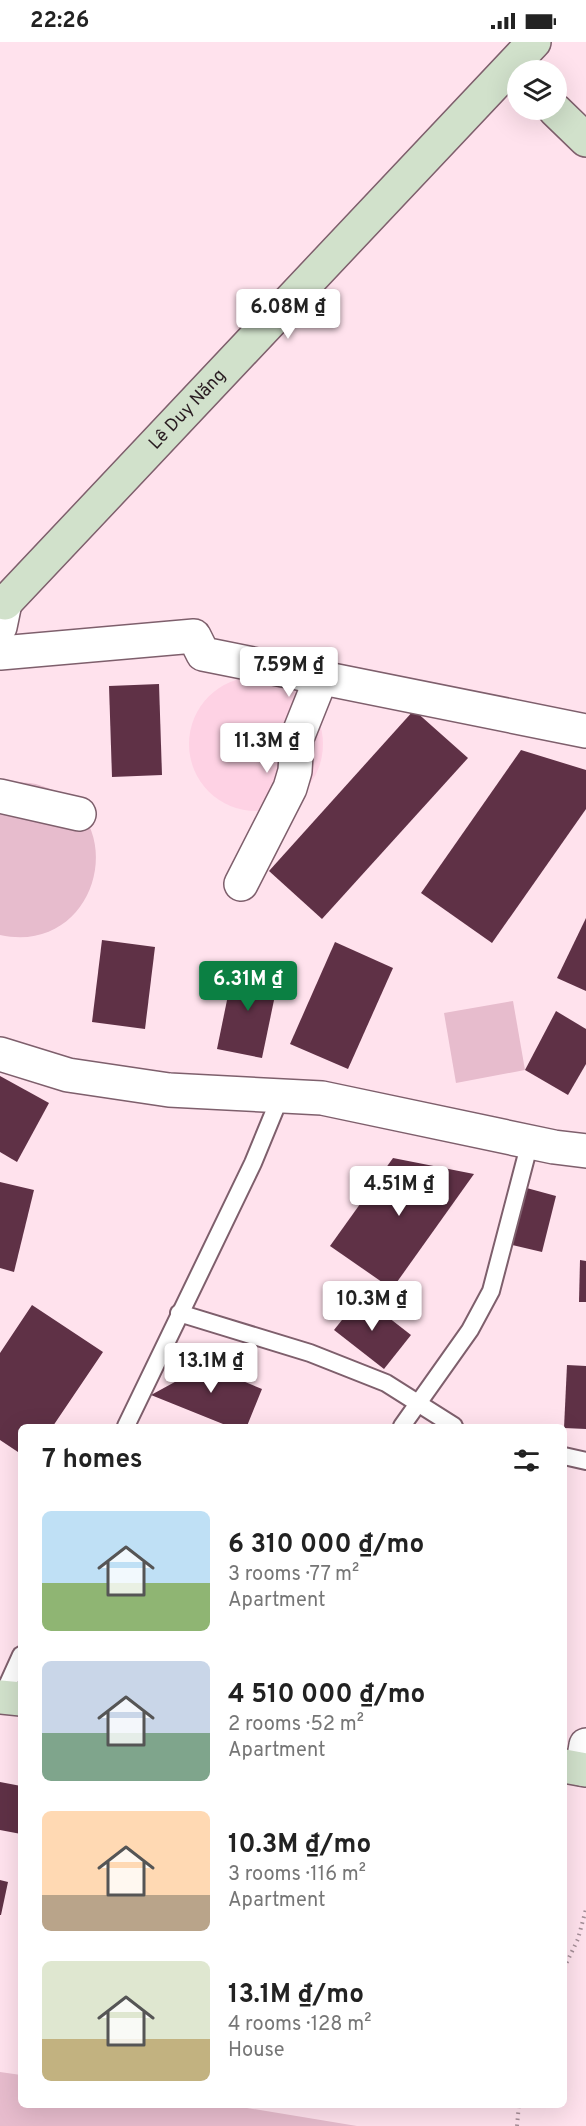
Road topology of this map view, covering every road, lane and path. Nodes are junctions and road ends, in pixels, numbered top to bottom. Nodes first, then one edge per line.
1 (534, 42) edge
2 (521, 60) edge
3 (507, 76) edge
4 (565, 120) edge
5 (586, 140) edge
6 (3, 615) edge
7 (0, 653) edge
8 (321, 678) junction
9 (586, 730) edge
10 (0, 796) edge
11 (79, 814) dead end
12 (241, 884) dead end
13 (0, 1054) edge
14 (281, 1095) junction
15 (530, 1142) junction
16 (586, 1151) edge
17 (179, 1313) junction
18 (417, 1405) junction
19 (127, 1424) edge
20 (403, 1424) edge
21 (450, 1424) edge
22 (567, 1457) edge
23 (586, 1461) edge
24 (18, 1665) edge
25 (8, 1698) edge
26 (586, 1909) edge
27 (567, 1962) edge
28 (519, 2108) edge
29 (517, 2126) edge

1 - 2 street, Lê Duy Năng
3 - 6 street, Lê Duy Năng
4 - 5 street
7 - 8 street
8 - 9 street
8 - 12 street
10 - 11 street
13 - 14 street
14 - 15 street
14 - 17 lane
15 - 16 street
15 - 18 lane
17 - 18 lane
17 - 19 lane
18 - 20 lane
18 - 21 lane
22 - 23 lane
24 - 25 lane
26 - 27 path
28 - 29 path

